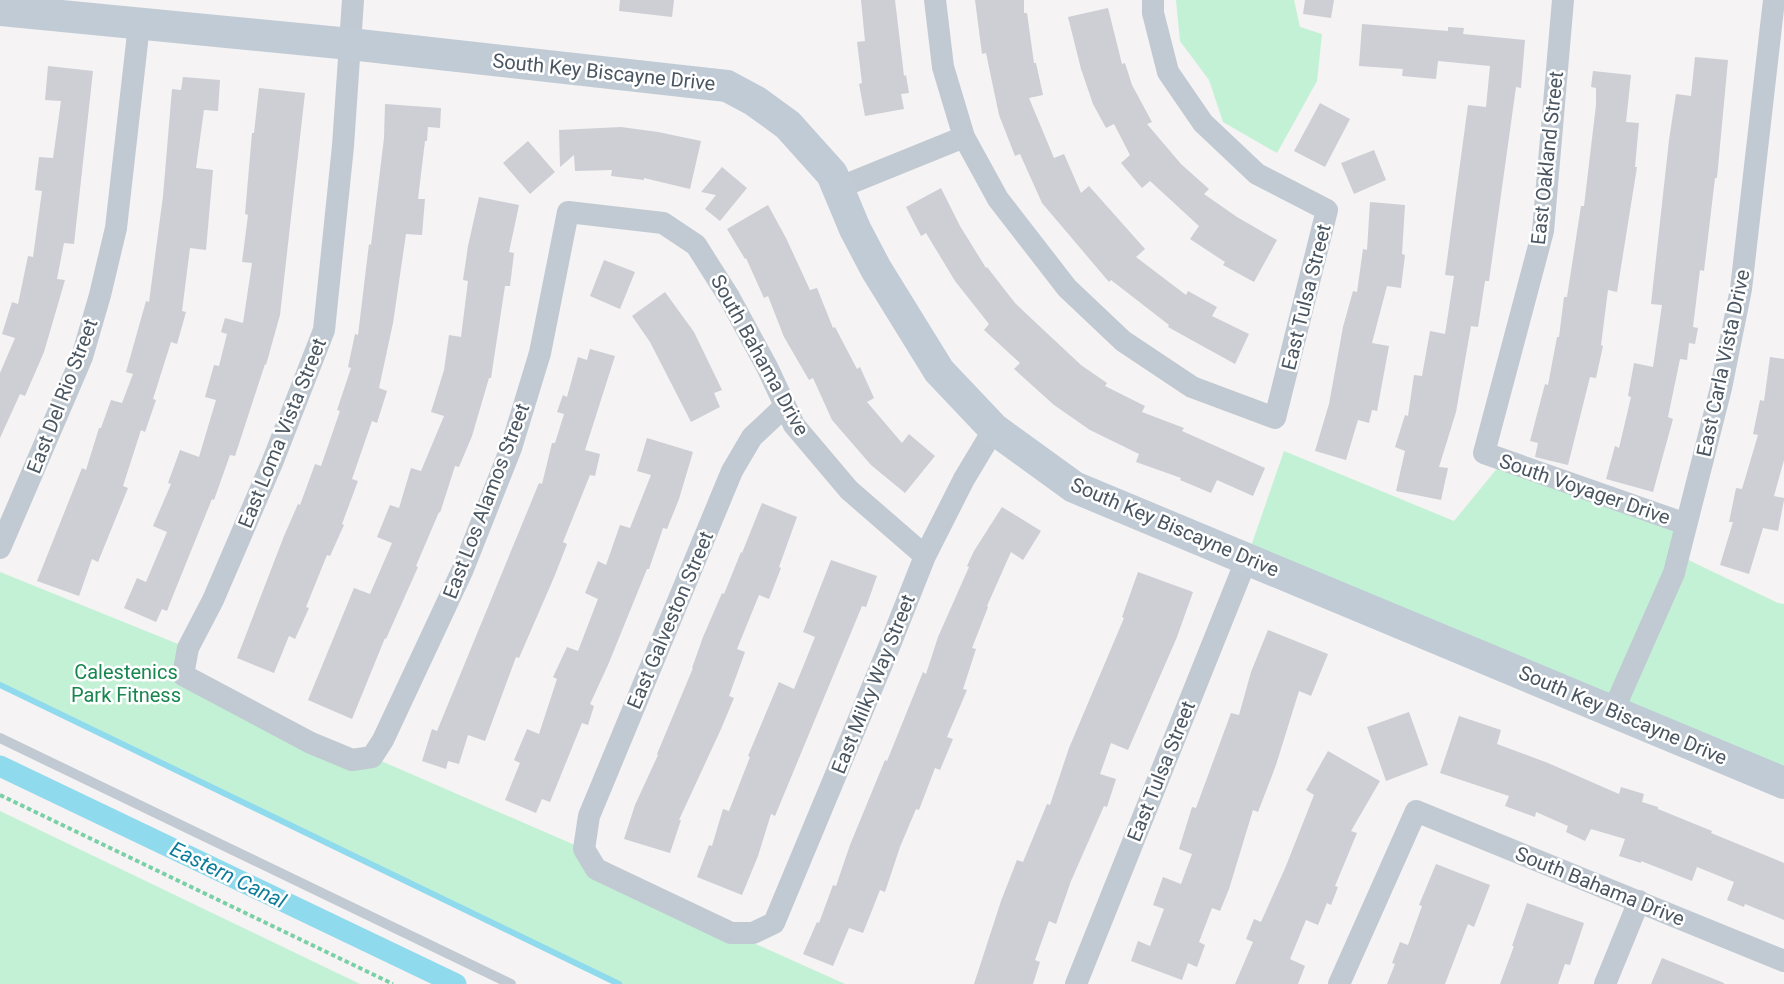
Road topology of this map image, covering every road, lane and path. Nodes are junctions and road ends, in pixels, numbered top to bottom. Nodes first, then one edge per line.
1 (353, 0) edge
2 (935, 0) edge
3 (1153, 0) edge
4 (1563, 0) edge
5 (1774, 0) edge
6 (0, 10) edge
7 (139, 25) junction
8 (1777, 36) edge
9 (350, 45) junction
10 (964, 137) junction
11 (838, 188) junction
12 (568, 212) joint
13 (785, 406) junction
14 (994, 429) junction
15 (1484, 453) joint
16 (1686, 524) junction
17 (0, 548) edge
18 (925, 556) junction
19 (1247, 558) junction
20 (1613, 711) junction
21 (0, 738) edge
22 (352, 760) joint
23 (1784, 783) edge
24 (0, 795) edge
25 (1639, 901) junction
26 (753, 933) joint
27 (1784, 961) edge
28 (393, 984) edge
29 (511, 984) edge
30 (1076, 984) edge
31 (1339, 984) edge
32 (1605, 984) edge

1 - 9 street, East Loma Vista Street
2 - 10 street
3 - 10 street, East Tulsa Street
4 - 15 street, East Oakland Street
5 - 8 street, East Carla Vista Drive
6 - 7 street, South Key Biscayne Drive
7 - 9 street, South Key Biscayne Drive
7 - 17 street, East Del Rio Street
8 - 16 street, East Carla Vista Drive
9 - 11 street, South Key Biscayne Drive
9 - 22 street, East Loma Vista Street
10 - 11 street
11 - 14 street, South Key Biscayne Drive
12 - 13 street, South Bahama Drive
12 - 22 street, East Los Alamos Street
13 - 18 street, South Bahama Drive
13 - 26 street, East Galveston Street
14 - 18 street, East Milky Way Street
14 - 19 street, South Key Biscayne Drive
15 - 16 street, South Voyager Drive
16 - 20 street, East Carla Vista Drive
18 - 26 street, East Milky Way Street
19 - 20 street, South Key Biscayne Drive
19 - 30 street, East Tulsa Street
20 - 23 street, South Key Biscayne Drive
21 - 29 lane
24 - 28 path
25 - 27 street, South Bahama Drive
25 - 31 street, South Bahama Drive
25 - 32 street

